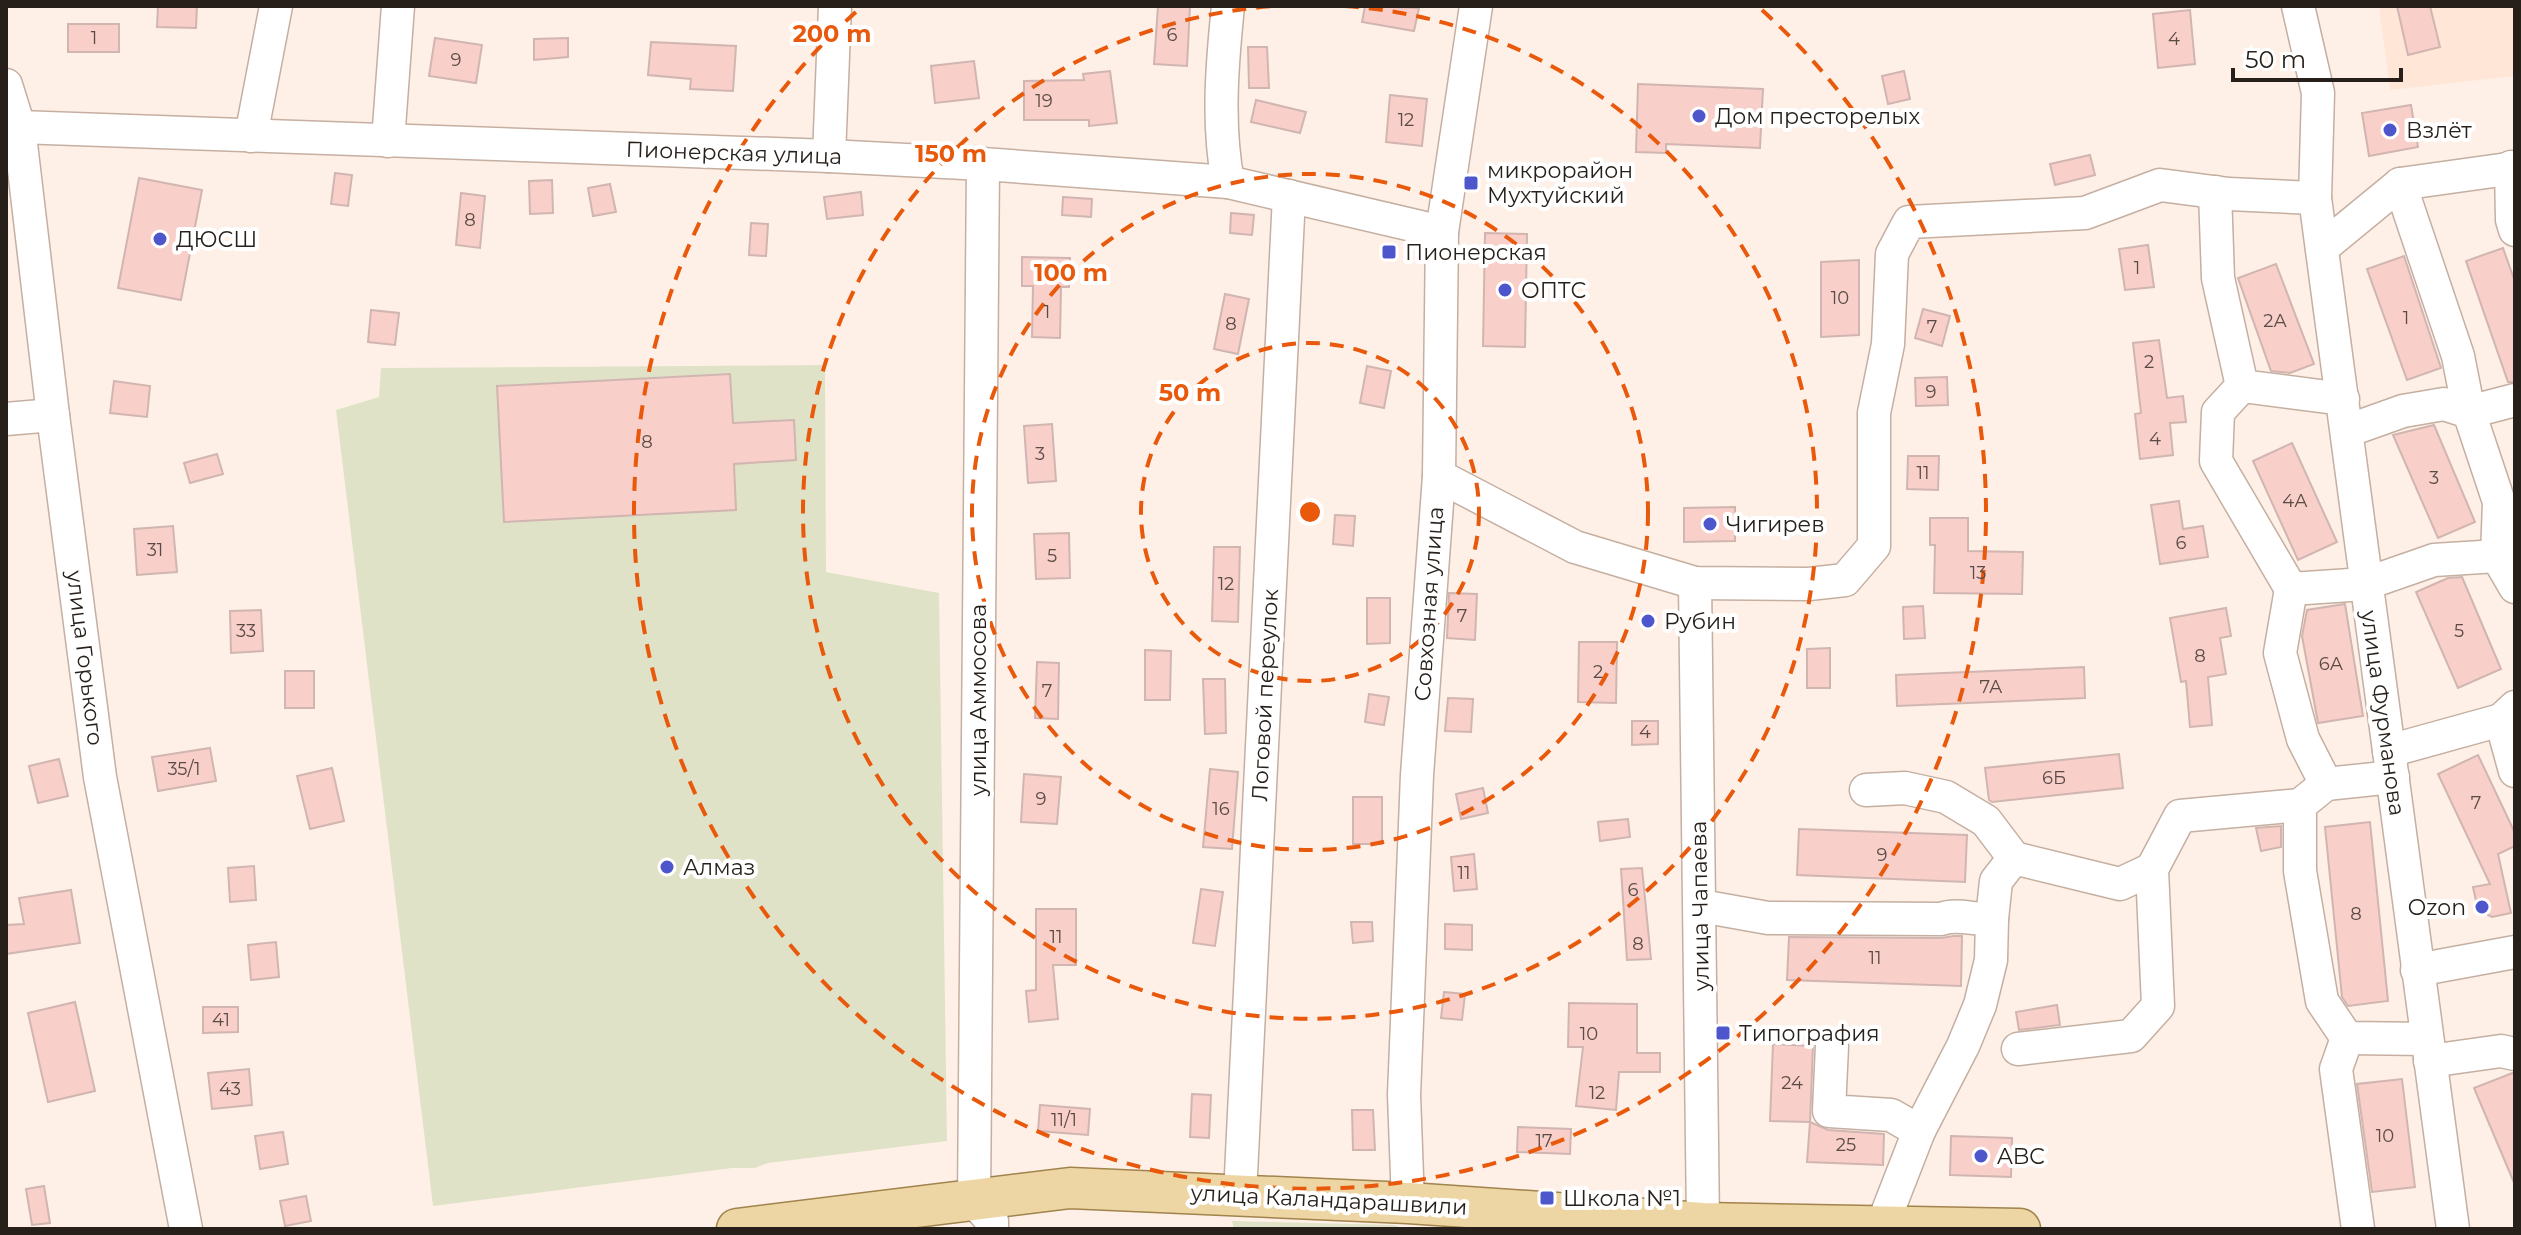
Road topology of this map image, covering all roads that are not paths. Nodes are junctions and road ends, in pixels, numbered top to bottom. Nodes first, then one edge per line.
1 (276, 6) edge
2 (398, 6) edge
3 (835, 6) edge
4 (1228, 6) edge
5 (1476, 6) edge
6 (2298, 6) edge
7 (6, 85) edge
8 (19, 127) junction
9 (251, 136) junction
10 (388, 141) junction
11 (829, 156) junction
12 (983, 164) junction
13 (2513, 168) edge
14 (1228, 182) junction
15 (2400, 184) junction
16 (2215, 192) junction
17 (1289, 196) junction
18 (2315, 198) junction
19 (2515, 230) edge
20 (1442, 232) junction
21 (2322, 248) junction
22 (2242, 386) junction
23 (2343, 399) junction
24 (2515, 400) edge
25 (2469, 412) junction
26 (53, 415) junction
27 (6, 419) edge
28 (2347, 431) junction
29 (1439, 476) junction
30 (2497, 556) junction
31 (1695, 583) junction
32 (2365, 584) junction
33 (2515, 587) edge
34 (2291, 589) junction
35 (2508, 713) edge
36 (2391, 764) junction
37 (2515, 771) edge
38 (2326, 784) junction
39 (1866, 790) dead end
40 (2300, 805) junction
41 (2014, 858) junction
42 (2152, 869) junction
43 (1701, 906) junction
44 (1992, 919) junction
45 (2515, 952) edge
46 (2417, 970) junction
47 (2347, 1038) junction
48 (1832, 1046) dead end
49 (2018, 1049) dead end
50 (2428, 1050) junction
51 (2515, 1054) edge
52 (1919, 1131) junction
53 (1240, 1195) junction
54 (1408, 1203) junction
55 (983, 1215) edge
56 (1702, 1226) edge
57 (1882, 1226) junction
58 (186, 1229) edge
59 (737, 1229) edge
60 (2020, 1229) edge
61 (2358, 1229) edge
62 (2453, 1229) edge

1 - 9 street
2 - 10 street
3 - 11 street
4 - 14 street
5 - 20 street, Совхозная улица
6 - 18 street, улица Фурманова
7 - 8 street, улица Горького
8 - 9 street, Пионерская улица
8 - 26 street, улица Горького
9 - 10 street, Пионерская улица
10 - 11 street, Пионерская улица
11 - 12 street, Пионерская улица
12 - 14 street, Пионерская улица
12 - 55 street, улица Аммосова
13 - 15 street
13 - 19 street
14 - 17 street, Пионерская улица
15 - 21 street
15 - 25 street
16 - 18 street
16 - 22 street
16 - 31 street
17 - 20 street, Пионерская улица
17 - 53 street, Логовой переулок
18 - 21 street, улица Фурманова
20 - 29 street, Совхозная улица
21 - 23 street, улица Фурманова
22 - 23 street
22 - 34 street
23 - 28 street, улица Фурманова
24 - 25 street
25 - 28 street
25 - 30 street
26 - 27 street
26 - 58 street, улица Горького
28 - 32 street, улица Фурманова
29 - 31 street
29 - 54 street, Совхозная улица
30 - 32 street
30 - 33 street
31 - 43 street, улица Чапаева
32 - 34 street
32 - 36 street, улица Фурманова
34 - 38 street
35 - 36 street
35 - 37 street
36 - 38 street
36 - 46 street, улица Фурманова
38 - 40 street
39 - 41 street
40 - 42 street
40 - 47 street
41 - 42 street
41 - 44 street
42 - 49 street
43 - 44 street
43 - 56 street, улица Чапаева
44 - 52 street
45 - 46 street
46 - 50 street, улица Фурманова
47 - 50 street
47 - 61 street
48 - 52 street
50 - 51 street
50 - 62 street, улица Фурманова
52 - 57 street
53 - 54 main road, улица Каландарашвили
53 - 55 main road, улица Каландарашвили
54 - 56 main road, улица Каландарашвили
55 - 59 main road, улица Каландарашвили
56 - 57 main road, улица Каландарашвили
57 - 60 main road, улица Каландарашвили

